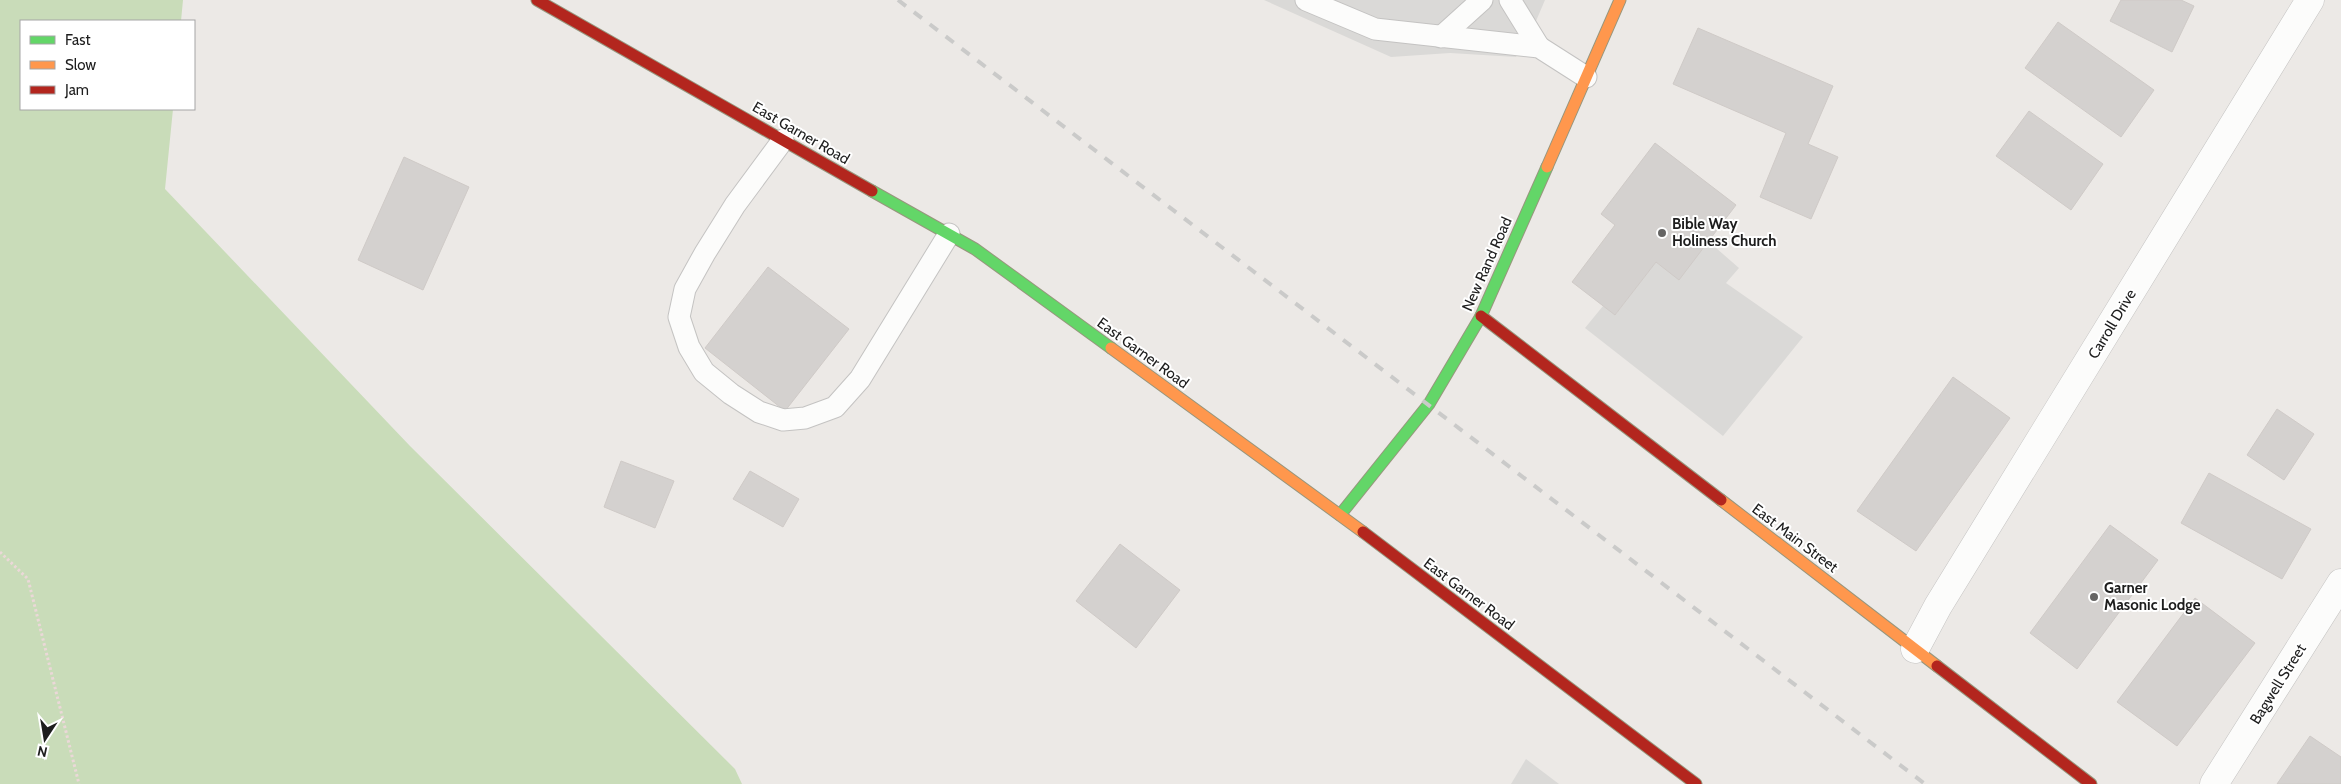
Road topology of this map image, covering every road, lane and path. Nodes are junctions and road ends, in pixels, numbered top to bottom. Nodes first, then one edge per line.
1 (536, 0) edge
2 (1306, 0) edge
3 (1482, 0) edge
4 (1510, 0) edge
5 (1620, 0) edge
6 (2310, 0) edge
7 (1441, 37) junction
8 (1539, 47) junction
9 (1586, 76) junction
10 (783, 140) junction
11 (949, 234) junction
12 (1482, 316) junction
13 (1340, 516) junction
14 (0, 552) edge
15 (2341, 583) edge
16 (1915, 649) junction
17 (79, 784) edge
18 (1696, 784) edge
19 (2091, 784) edge
20 (2214, 784) edge

1 - 10 main road, East Garner Road
2 - 7 lane
3 - 7 lane
4 - 8 lane
5 - 9 main road, New Rand Road
6 - 16 street, Carroll Drive
7 - 8 lane
8 - 9 lane
9 - 12 main road, New Rand Road
10 - 11 main road, East Garner Road
10 - 11 lane
11 - 13 main road, East Garner Road
12 - 13 main road, New Rand Road
12 - 16 main road, East Main Street
13 - 18 main road, East Garner Road
14 - 17 path
15 - 20 street, Bagwell Street
16 - 19 main road, East Main Street

